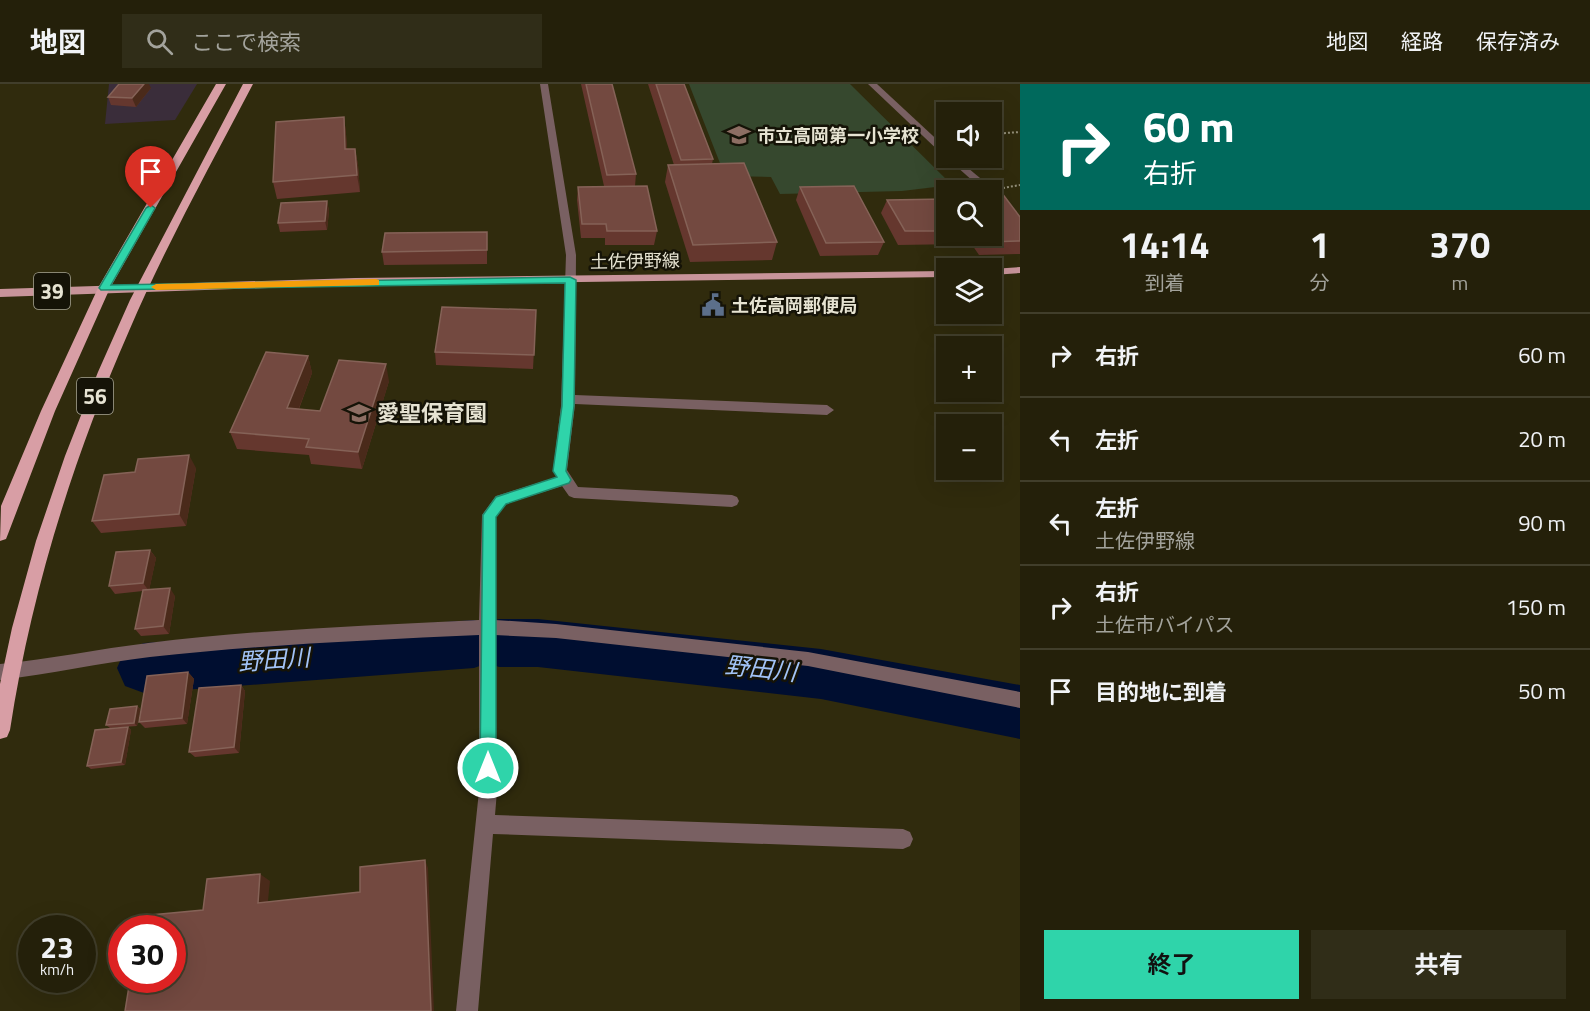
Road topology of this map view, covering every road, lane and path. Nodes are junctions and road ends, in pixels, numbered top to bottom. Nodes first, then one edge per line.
1 (221, 84) edge
2 (248, 84) edge
3 (544, 84) edge
4 (872, 84) edge
5 (1020, 132) edge
6 (1002, 133) edge
7 (936, 144) edge
8 (963, 168) edge
9 (976, 180) edge
10 (1020, 270) edge
11 (1002, 271) edge
12 (936, 274) edge
13 (570, 280) junction
14 (143, 287) junction
15 (104, 288) junction
16 (0, 293) edge
17 (568, 399) junction
18 (827, 410) dead end
19 (564, 480) junction
20 (732, 501) dead end
21 (0, 534) edge
22 (487, 627) junction
23 (6, 671) edge
24 (1020, 700) edge
25 (0, 730) edge
26 (485, 824) junction
27 (903, 838) dead end
28 (467, 1011) edge

1 - 15 highway, 56
2 - 14 highway, 56
3 - 13 street
4 - 7 street
5 - 6 path
8 - 9 street
10 - 11 main road
12 - 13 main road, 土佐伊野線 / 39
13 - 14 main road, 土佐伊野線 / 39
13 - 17 street
14 - 15 main road, 土佐伊野線 / 39
14 - 23 highway, 56
15 - 16 main road, 土佐伊野線 / 39
15 - 21 highway, 56
17 - 18 street
17 - 19 street
19 - 20 street
19 - 22 street
22 - 23 street
22 - 24 street
22 - 26 street
23 - 25 highway, 56
26 - 27 street
26 - 28 street

